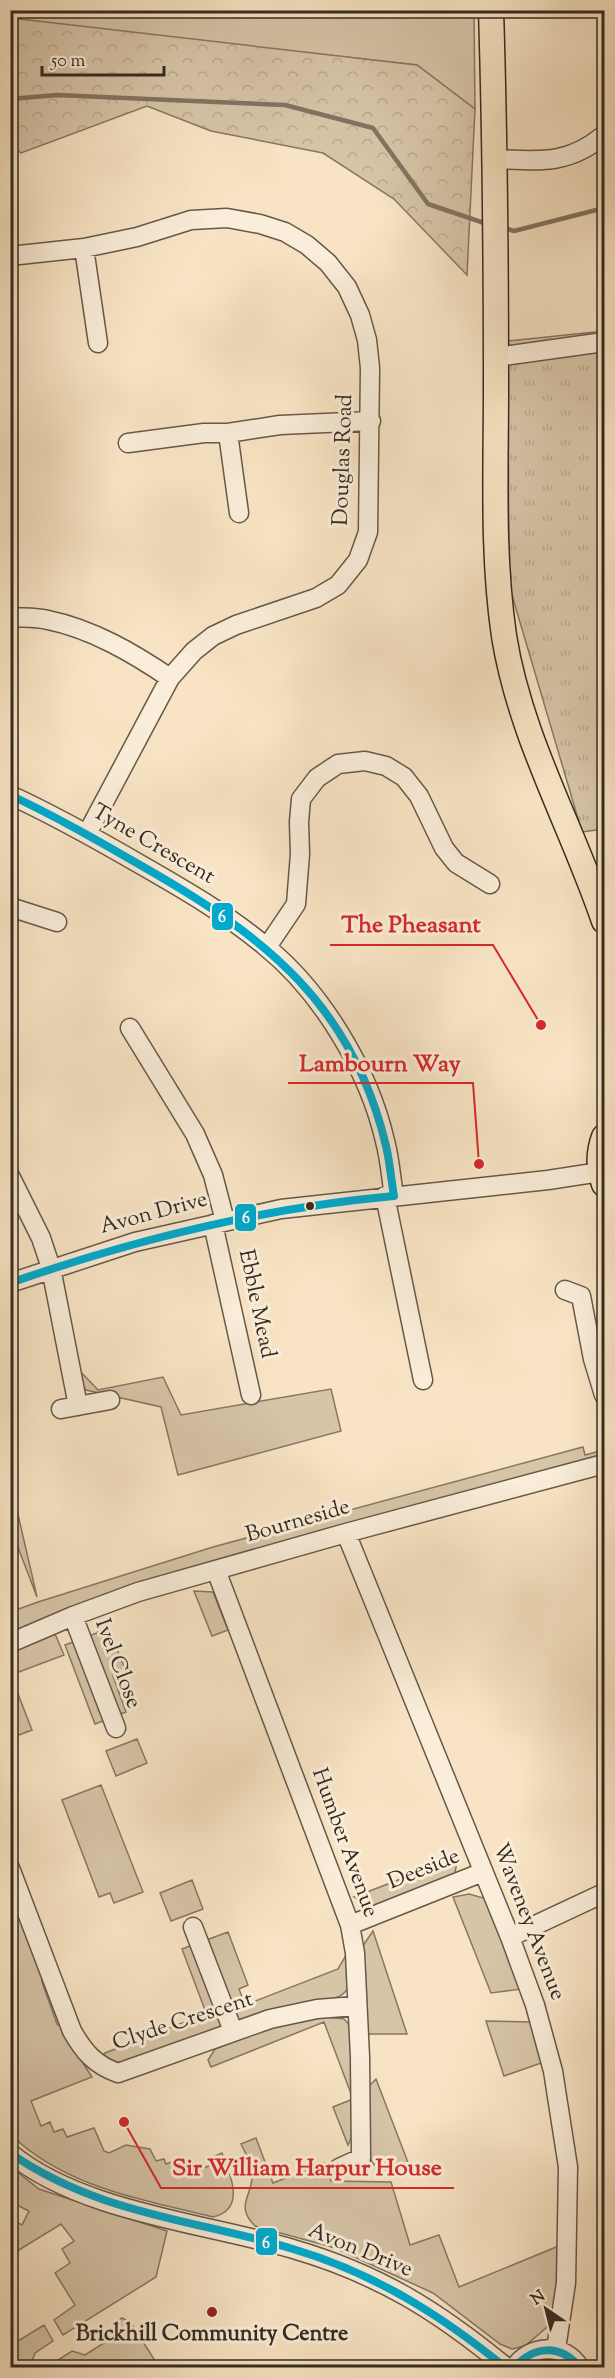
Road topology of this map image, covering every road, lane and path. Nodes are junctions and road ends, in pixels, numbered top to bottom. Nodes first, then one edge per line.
1 (491, 10) edge
2 (604, 135) edge
3 (496, 159) junction
4 (84, 248) junction
5 (10, 256) edge
6 (604, 342) edge
7 (98, 343) dead end
8 (496, 357) junction
9 (371, 421) junction
10 (228, 433) junction
11 (128, 444) dead end
12 (239, 513) dead end
13 (11, 620) edge
14 (170, 678) junction
15 (10, 795) edge
16 (87, 834) junction
17 (490, 884) dead end
18 (10, 907) edge
19 (604, 921) edge
20 (57, 922) dead end
21 (267, 947) junction
22 (130, 1028) dead end
23 (604, 1137) edge
24 (10, 1176) edge
25 (602, 1178) edge
26 (390, 1196) junction
27 (219, 1222) junction
28 (51, 1268) junction
29 (10, 1282) edge
30 (580, 1290) dead end
31 (423, 1380) dead end
32 (252, 1395) dead end
33 (604, 1395) edge
34 (110, 1400) dead end
35 (604, 1464) edge
36 (346, 1533) junction
37 (216, 1570) junction
38 (73, 1616) junction
39 (10, 1643) edge
40 (116, 1728) dead end
41 (10, 1868) edge
42 (483, 1872) junction
43 (604, 1893) edge
44 (350, 1925) junction
45 (193, 1928) dead end
46 (510, 1938) junction
47 (356, 2006) junction
48 (233, 2031) junction
49 (10, 2153) edge
50 (339, 2168) dead end
51 (556, 2349) junction
52 (507, 2367) edge
53 (514, 2367) edge
54 (580, 2367) edge

1 - 3 main road
2 - 3 street
3 - 8 main road
4 - 5 street, Douglas Road
4 - 7 street
4 - 9 street, Douglas Road
6 - 8 street
8 - 19 main road
9 - 10 street
9 - 14 street, Douglas Road
10 - 11 street
10 - 12 street
13 - 14 street
14 - 16 street, Douglas Road
15 - 16 street, Tyne Crescent
16 - 21 street, Tyne Crescent
17 - 21 street
18 - 20 street
21 - 26 street, Tyne Crescent
22 - 27 street, Ebble Mead
23 - 25 main road
24 - 28 street
25 - 26 street, Avon Drive
26 - 27 street, Avon Drive
26 - 31 street, Tyne Crescent
27 - 28 street, Avon Drive
27 - 32 street, Ebble Mead
28 - 29 street, Avon Drive
28 - 34 street
30 - 33 street
35 - 36 street, Bourneside
36 - 37 street, Bourneside
36 - 42 street, Waveney Avenue
37 - 38 street, Bourneside
37 - 44 street, Humber Avenue
38 - 39 street, Bourneside
38 - 40 street, Ivel Close
41 - 48 street, Clyde Crescent
42 - 44 street, Deeside
42 - 46 street, Waveney Avenue
43 - 46 street
44 - 47 street, Humber Avenue
45 - 48 street
46 - 51 street, Waveney Avenue
47 - 48 street, Clyde Crescent
47 - 50 street, Humber Avenue
49 - 52 street, Avon Drive
51 - 53 street
51 - 54 street

